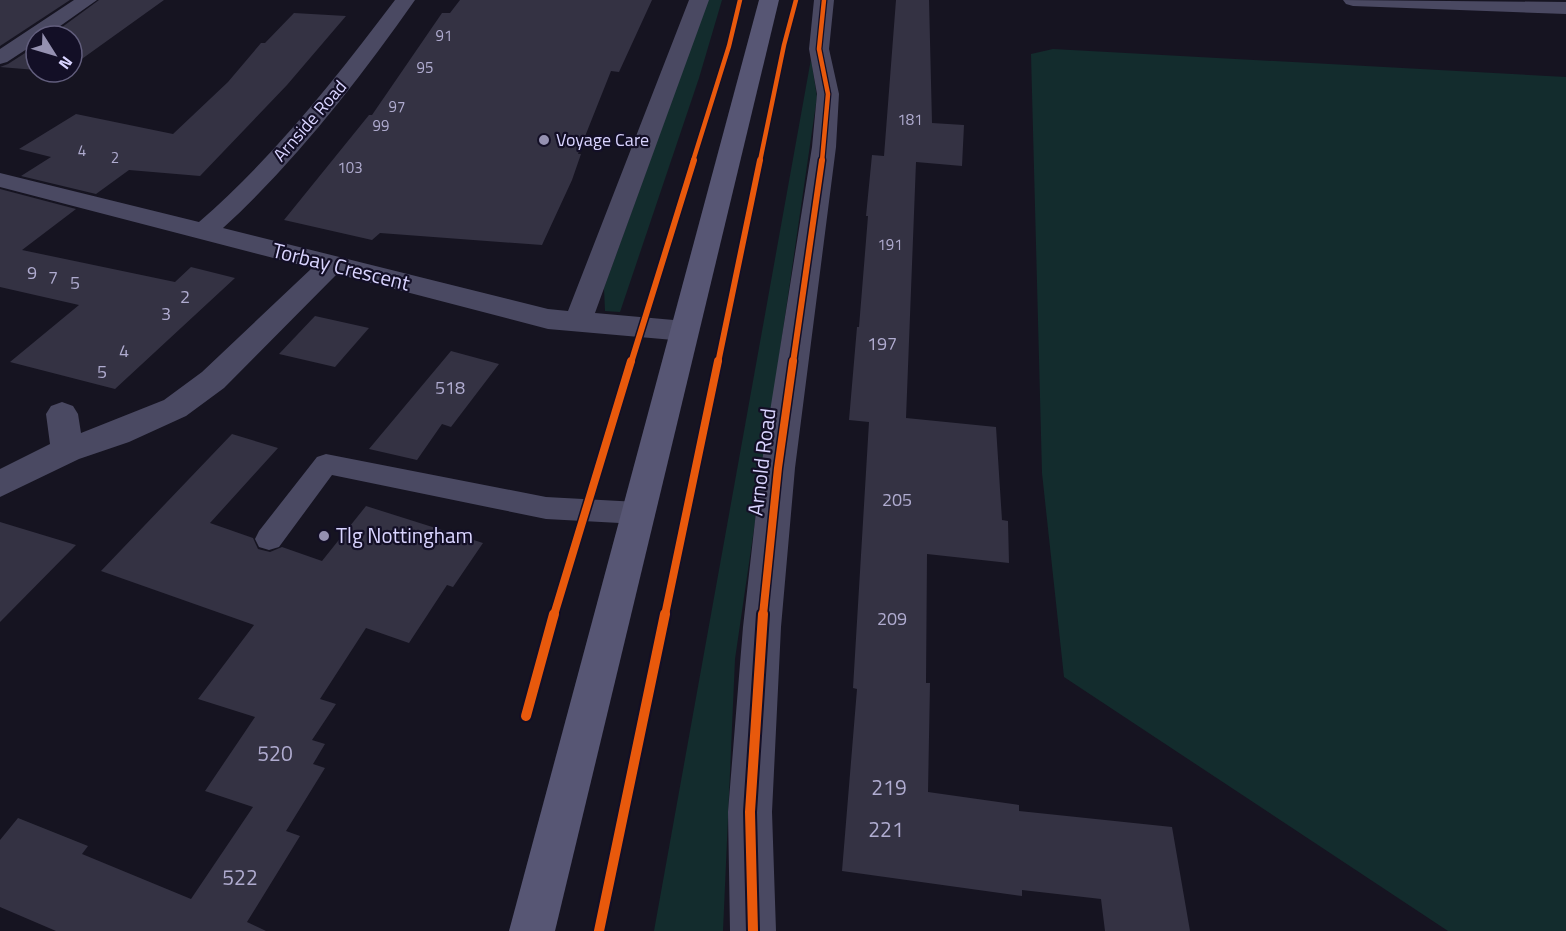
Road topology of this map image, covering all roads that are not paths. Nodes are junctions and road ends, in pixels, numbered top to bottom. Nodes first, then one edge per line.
1 (87, 0) edge
2 (405, 0) edge
3 (699, 0) edge
4 (769, 0) edge
5 (824, 0) edge
6 (1353, 0) edge
7 (1566, 9) edge
8 (0, 58) edge
9 (0, 180) edge
10 (203, 232) junction
11 (332, 264) junction
12 (578, 322) junction
13 (685, 331) junction
14 (62, 414) dead end
15 (67, 450) junction
16 (0, 484) edge
17 (638, 513) junction
18 (270, 539) dead end
19 (532, 931) edge
20 (753, 931) edge

1 - 8 street
2 - 10 street, Arnside Road
3 - 12 street
4 - 13 main road
5 - 20 street, Arnold Road
6 - 7 street
9 - 10 street, Torbay Crescent
10 - 11 street, Torbay Crescent
11 - 12 street, Torbay Crescent
11 - 15 street
12 - 13 street, Torbay Crescent
13 - 17 main road
14 - 15 street
15 - 16 street
17 - 18 lane
17 - 19 main road

